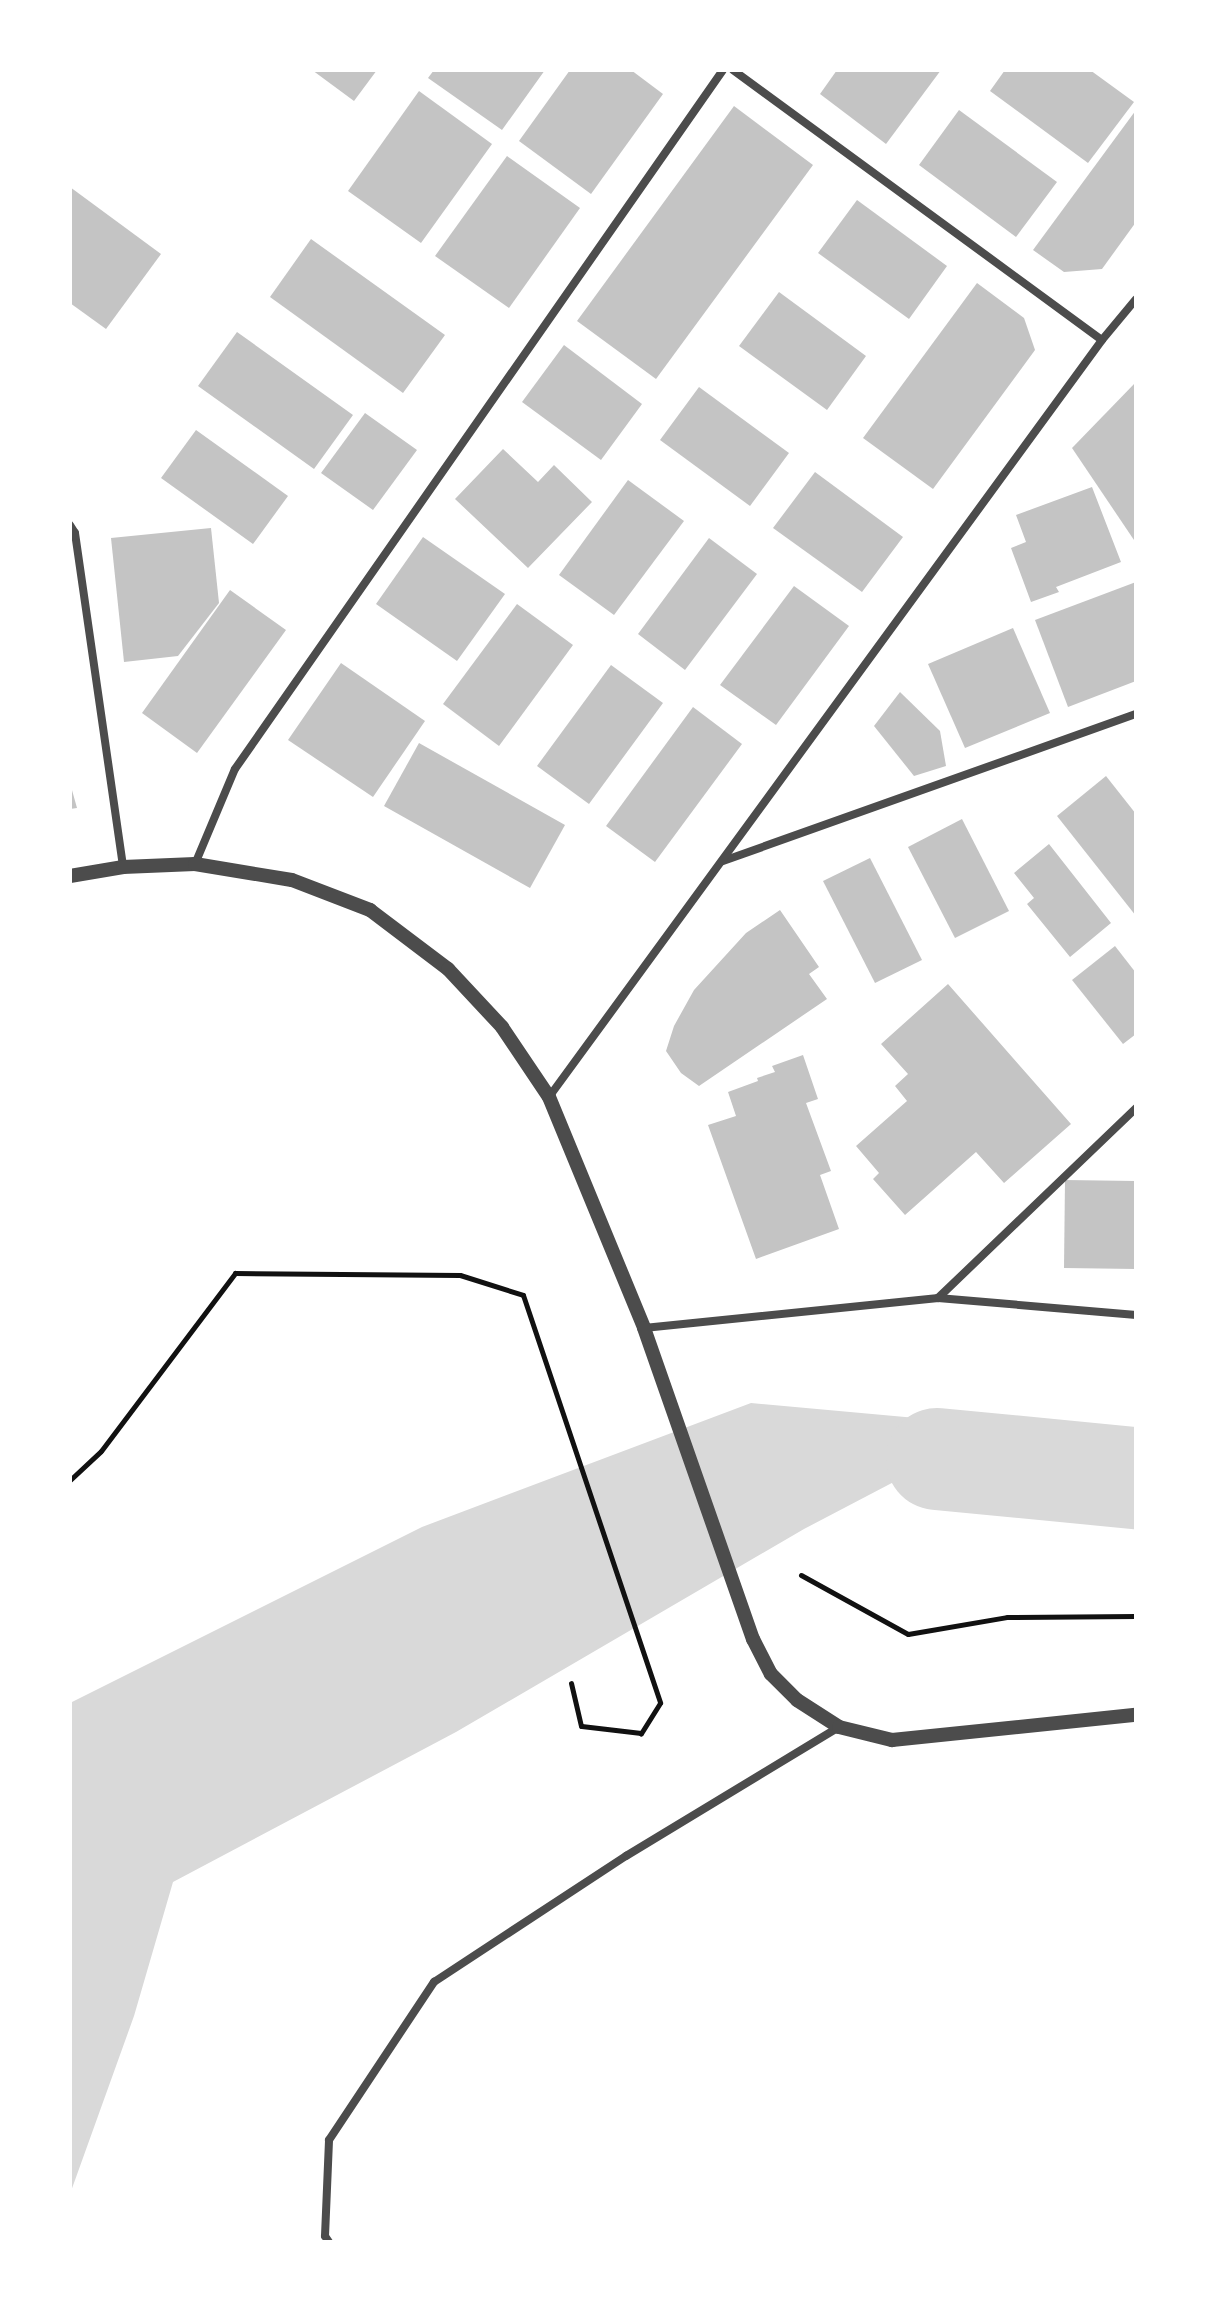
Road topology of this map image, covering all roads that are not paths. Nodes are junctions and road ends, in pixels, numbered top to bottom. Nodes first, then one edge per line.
1 (723, 70) edge
2 (733, 70) edge
3 (1136, 299) edge
4 (1102, 340) junction
5 (70, 525) edge
6 (1136, 714) edge
7 (723, 861) junction
8 (195, 864) junction
9 (123, 867) junction
10 (70, 876) edge
11 (549, 1097) junction
12 (1136, 1108) edge
13 (938, 1298) junction
14 (1136, 1315) edge
15 (644, 1328) junction
16 (1136, 1715) edge
17 (839, 1727) junction
18 (329, 2242) edge

1 - 8 street
2 - 4 street
3 - 4 street
4 - 7 street
5 - 9 street
6 - 7 street
7 - 11 street
8 - 9 street
8 - 11 street
9 - 10 street
11 - 15 street
12 - 13 street
13 - 14 street
13 - 15 street
15 - 17 street
16 - 17 street
17 - 18 street

